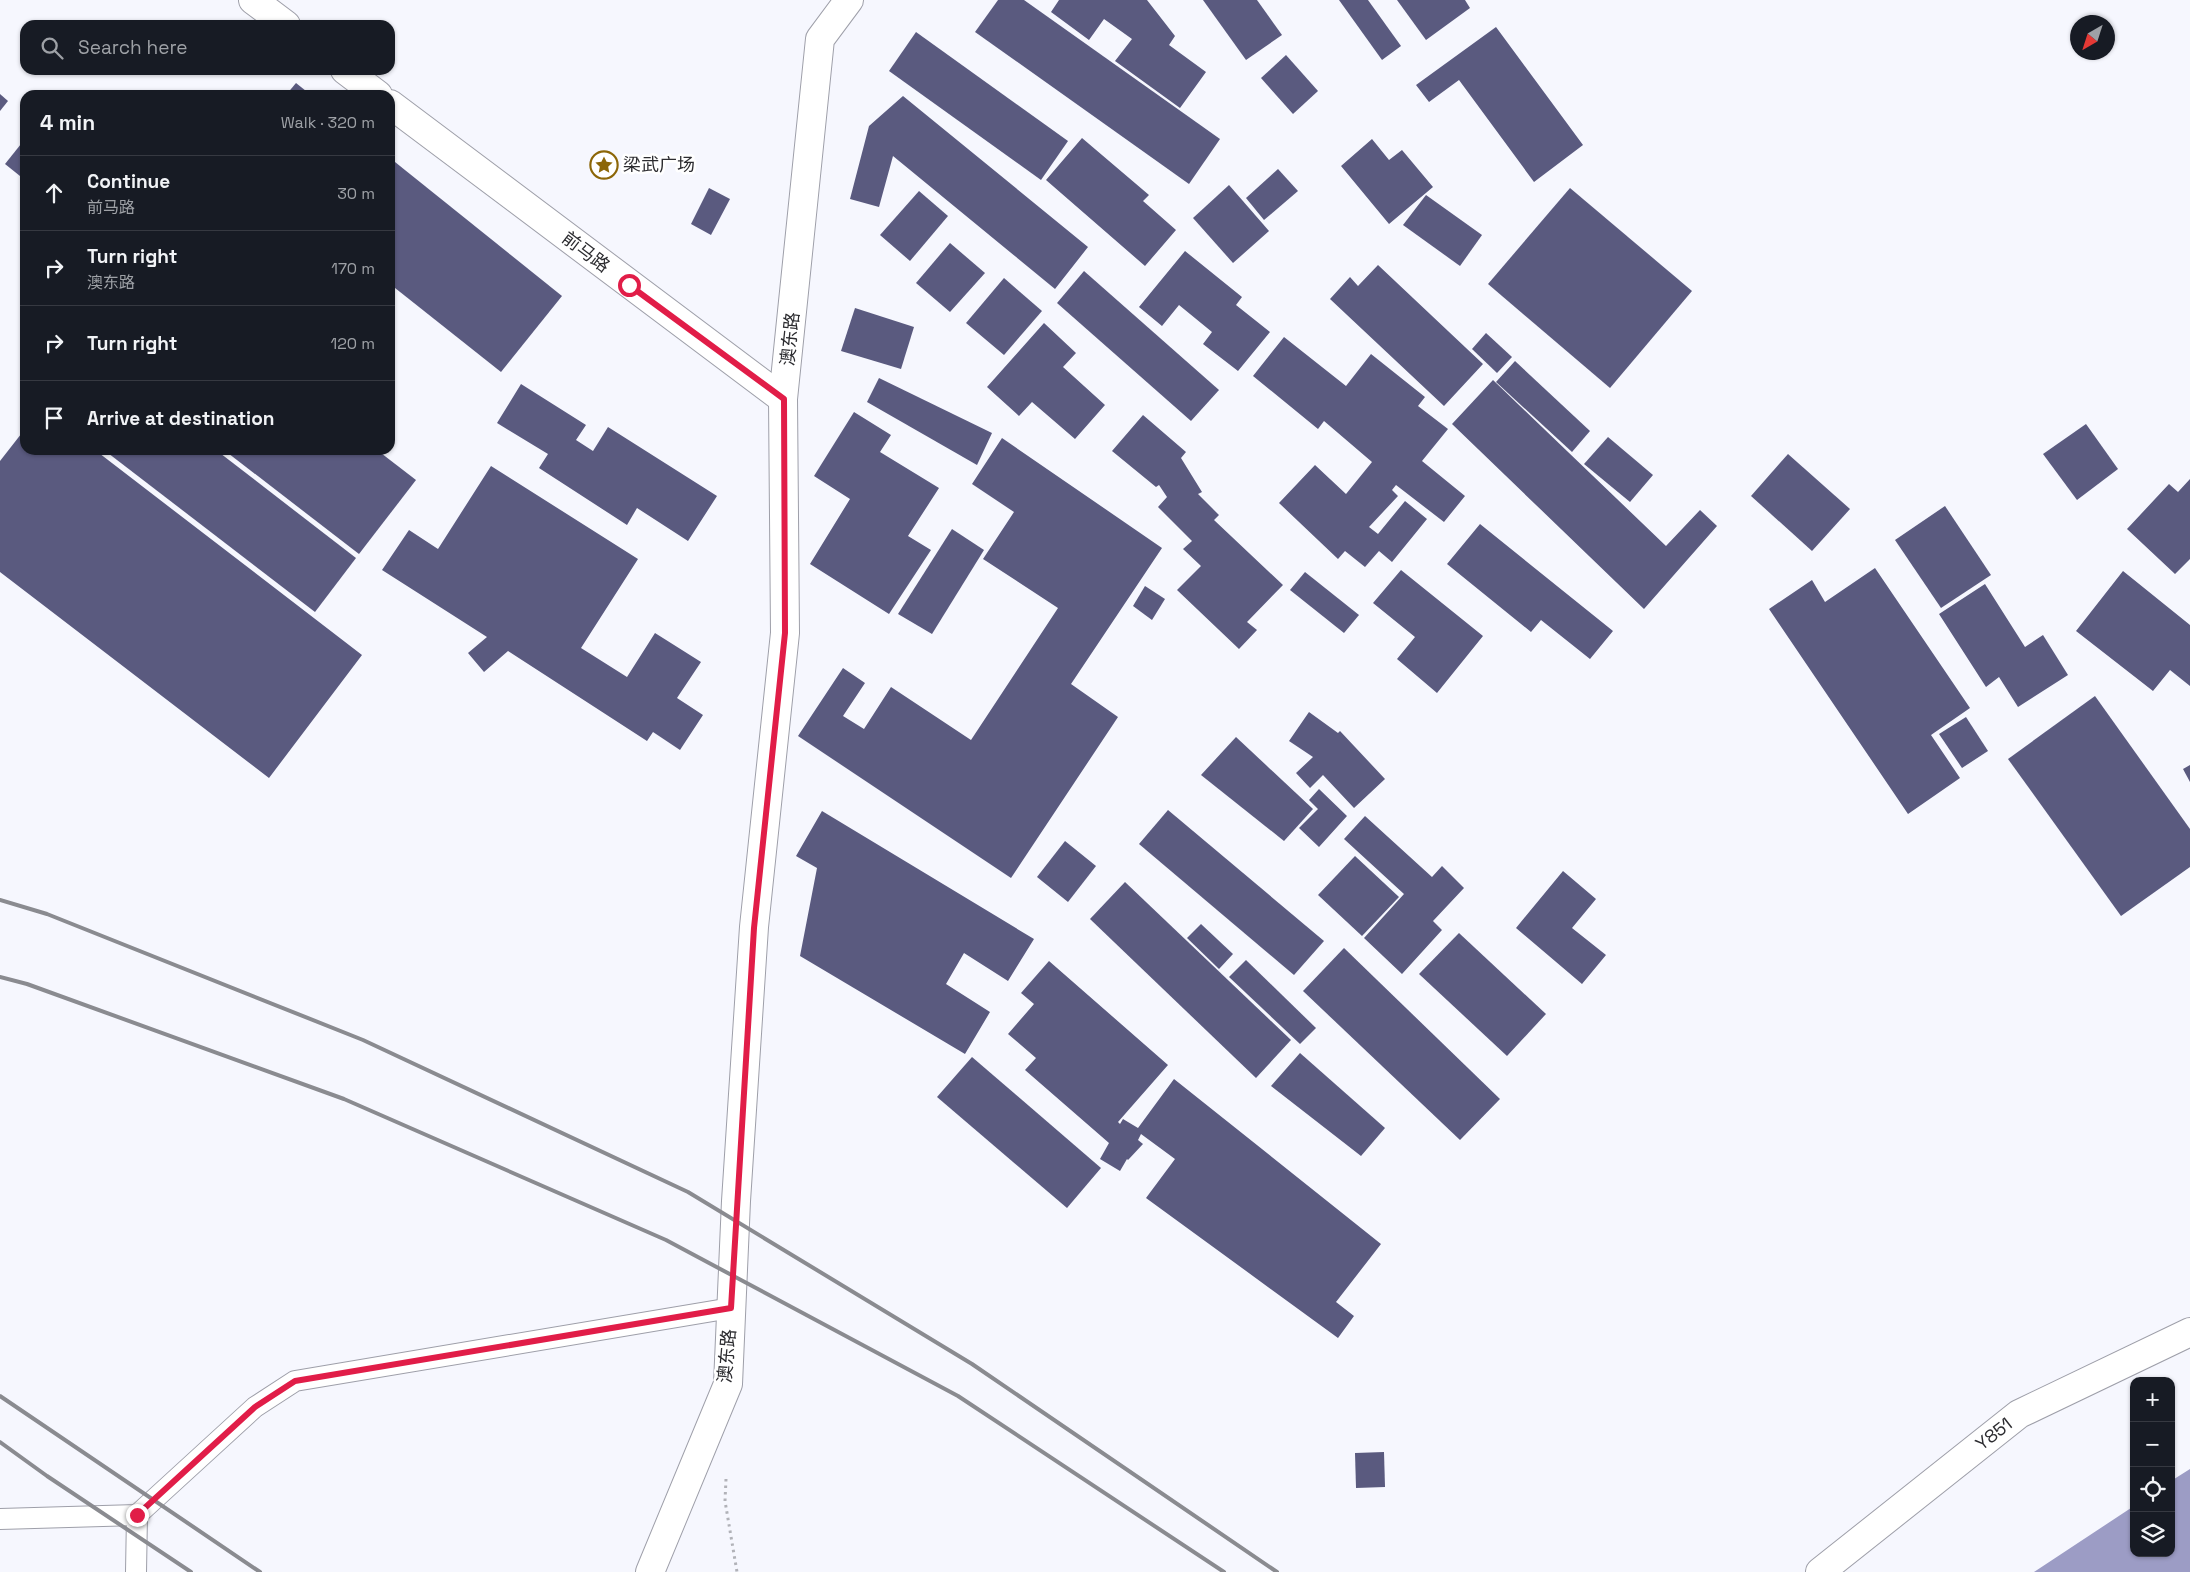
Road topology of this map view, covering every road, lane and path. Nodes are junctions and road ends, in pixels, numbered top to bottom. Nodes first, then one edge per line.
1 (253, 0) edge
2 (850, 0) edge
3 (279, 20) edge
4 (352, 75) edge
5 (371, 90) edge
6 (395, 108) edge
7 (784, 399) junction
8 (731, 1308) junction
9 (2190, 1332) edge
10 (726, 1472) dead end
11 (137, 1515) junction
12 (0, 1519) edge
13 (136, 1572) edge
14 (650, 1572) edge
15 (737, 1572) edge
16 (1820, 1572) edge

1 - 3 street
2 - 7 street, 澳东路
4 - 5 street
6 - 7 street, 前马路
7 - 8 street, 澳东路
8 - 11 lane
8 - 14 street, 澳东路
9 - 16 street, Y851
10 - 15 path
11 - 12 lane
11 - 13 lane

